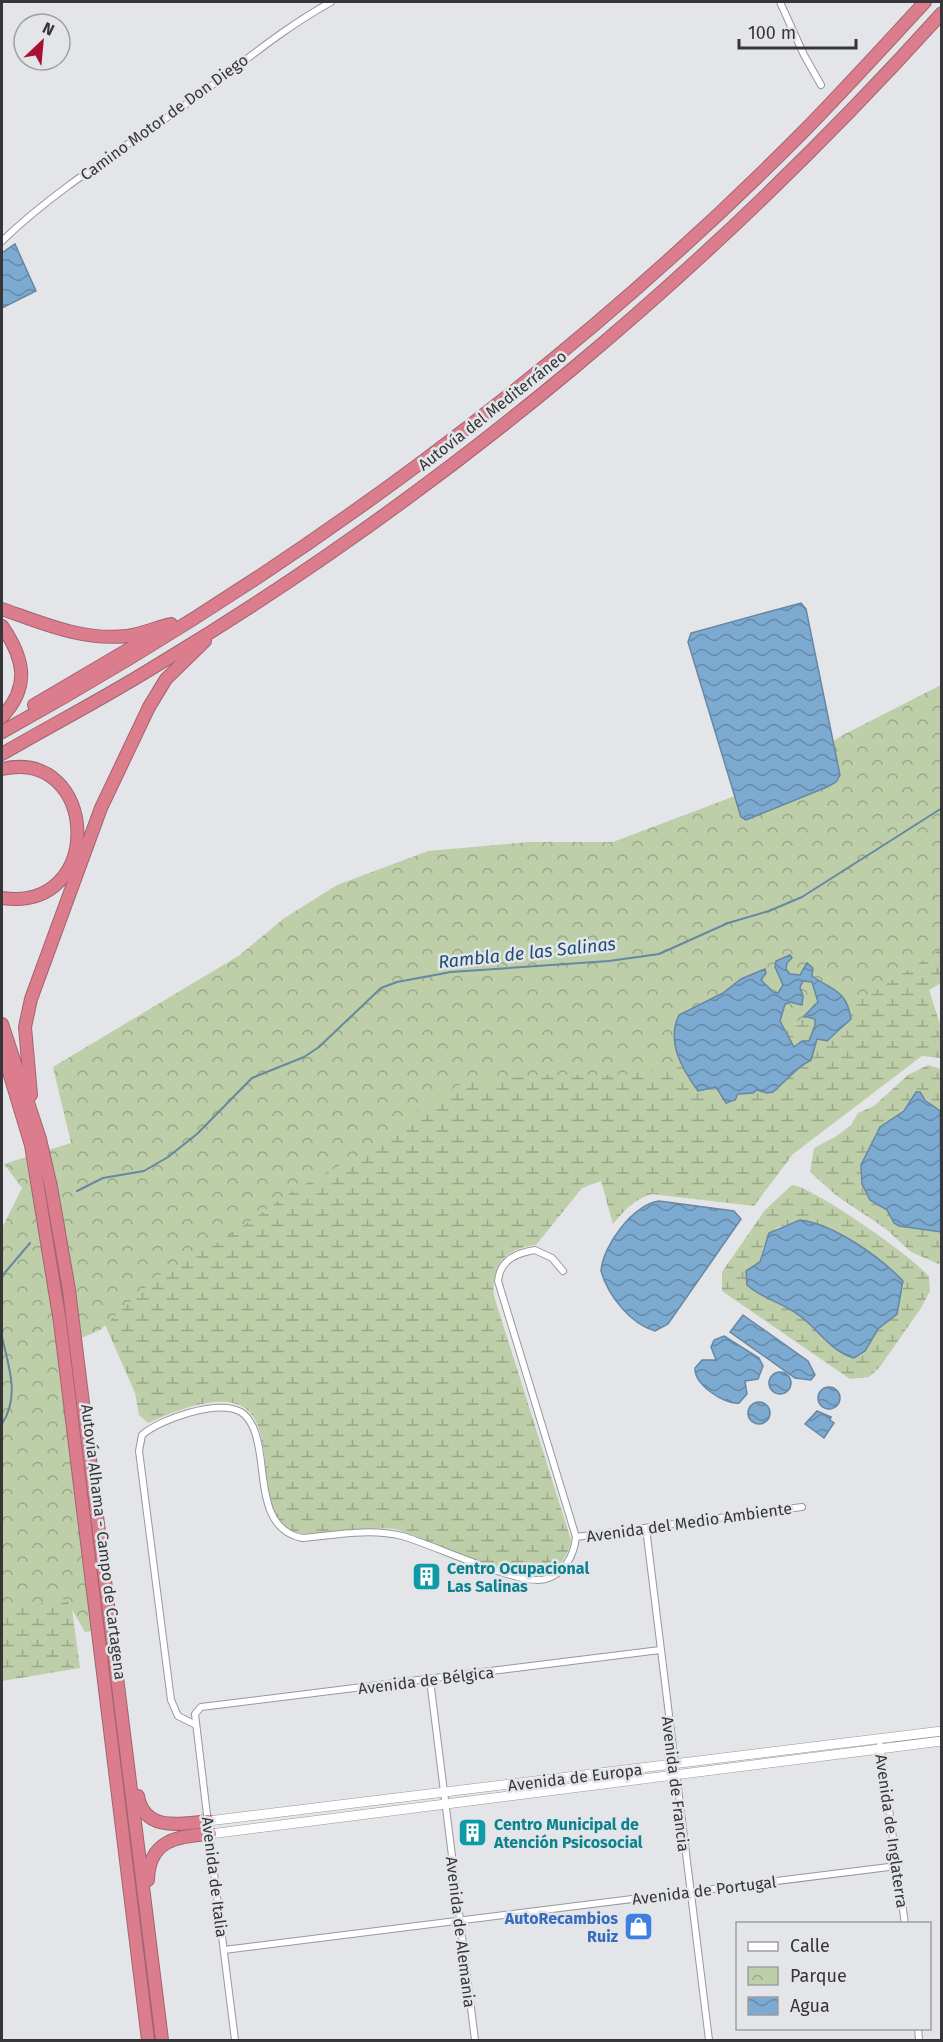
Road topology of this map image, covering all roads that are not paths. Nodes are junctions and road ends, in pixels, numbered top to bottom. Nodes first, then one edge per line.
1 (331, 2) edge
2 (780, 2) edge
3 (925, 2) edge
4 (942, 13) edge
5 (821, 85) dead end
6 (2, 241) edge
7 (404, 474) junction
8 (2, 609) edge
9 (171, 624) junction
10 (223, 624) junction
11 (2, 626) edge
12 (2, 717) edge
13 (2, 724) edge
14 (2, 732) edge
15 (2, 754) edge
16 (2, 769) edge
17 (2, 898) edge
18 (2, 1024) edge
19 (2, 1051) edge
20 (40, 1139) junction
21 (563, 1271) dead end
22 (802, 1507) dead end
23 (646, 1528) junction
24 (576, 1537) junction
25 (660, 1650) junction
26 (430, 1680) junction
27 (195, 1713) joint
28 (196, 1725) junction
29 (942, 1731) edge
30 (942, 1741) edge
31 (880, 1743) junction
32 (129, 1767) junction
33 (674, 1770) junction
34 (445, 1798) junction
35 (209, 1827) junction
36 (897, 1866) junction
37 (691, 1892) junction
38 (460, 1921) junction
39 (905, 1922) edge
40 (224, 1950) junction
41 (157, 1996) junction
42 (148, 2040) edge
43 (162, 2040) edge
44 (235, 2040) edge
45 (475, 2040) edge
46 (709, 2040) edge

1 - 6 street, Camino Motor de Don Diego
2 - 5 street
3 - 7 highway, Autovía del Mediterráneo
4 - 10 highway, Autovía del Mediterráneo
7 - 9 highway
7 - 14 highway, Autovía del Mediterráneo
8 - 9 highway
9 - 13 highway
10 - 15 highway, Autovía del Mediterráneo
10 - 20 highway
11 - 12 highway
16 - 17 highway
18 - 20 highway
19 - 42 highway, Autovía Alhama - Campo de Cartagena
20 - 32 highway, Autovía Alhama - Campo de Cartagena
21 - 24 street
22 - 23 street, Avenida del Medio Ambiente
23 - 24 street, Avenida del Medio Ambiente
23 - 25 street, Avenida de Francia
24 - 28 street
25 - 26 street, Avenida de Bélgica
25 - 33 street, Avenida de Francia
26 - 27 street, Avenida de Bélgica
26 - 34 street, Avenida de Alemania
27 - 28 street, Avenida de Italia
28 - 35 street, Avenida de Italia
29 - 31 street, Avenida de Europa
30 - 31 street, Avenida de Europa
31 - 33 street, Avenida de Europa
31 - 36 street, Avenida de Inglaterra
32 - 35 highway
32 - 41 highway, Autovía Alhama - Campo de Cartagena
33 - 34 street, Avenida de Europa
33 - 37 street, Avenida de Francia
34 - 35 street, Avenida de Europa
34 - 38 street, Avenida de Alemania
35 - 40 street, Avenida de Italia
35 - 41 highway
36 - 37 street, Avenida de Portugal
36 - 39 street, Avenida de Inglaterra
37 - 38 street, Avenida de Portugal
37 - 46 street, Avenida de Francia
38 - 40 street, Avenida de Portugal
38 - 45 street, Avenida de Alemania
40 - 44 street, Avenida de Italia
41 - 43 highway, Autovía Alhama - Campo de Cartagena

